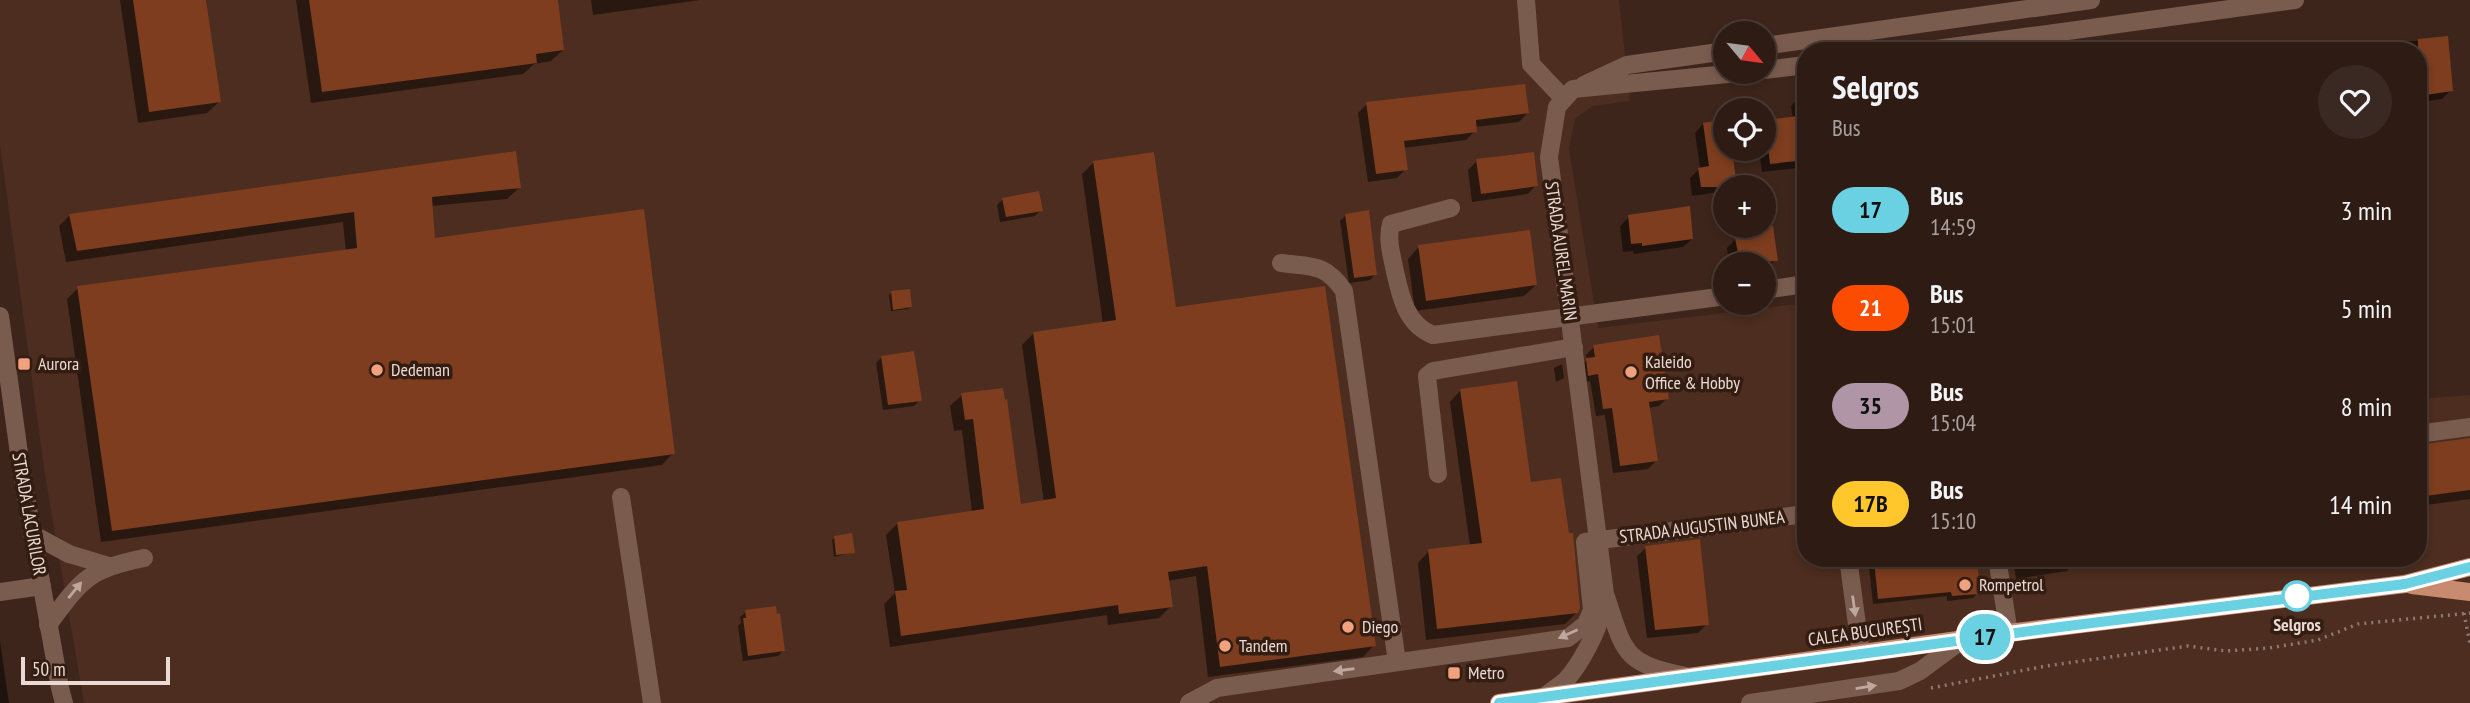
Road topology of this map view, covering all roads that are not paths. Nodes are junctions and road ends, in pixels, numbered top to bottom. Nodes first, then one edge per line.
1 (1526, 0) edge
2 (2091, 0) edge
3 (2295, 0) edge
4 (2043, 3) edge
5 (1988, 42) edge
6 (1776, 44) edge
7 (1713, 53) edge
8 (1797, 66) edge
9 (1776, 69) edge
10 (1713, 72) edge
11 (1711, 76) joint
12 (1568, 94) junction
13 (1451, 208) dead end
14 (1281, 263) dead end
15 (1797, 285) edge
16 (1776, 288) edge
17 (1713, 298) edge
18 (0, 316) edge
19 (1571, 318) junction
20 (1574, 347) junction
21 (2470, 427) edge
22 (2427, 433) edge
23 (1438, 474) dead end
24 (621, 498) dead end
25 (1797, 515) edge
26 (32, 534) junction
27 (1598, 541) junction
28 (144, 558) dead end
29 (109, 566) junction
30 (1849, 567) edge
31 (1998, 567) edge
32 (2470, 567) edge
33 (2405, 584) junction
34 (42, 586) junction
35 (0, 592) edge
36 (2470, 592) edge
37 (1605, 594) junction
38 (48, 625) junction
39 (2009, 634) junction
40 (1962, 640) junction
41 (1861, 654) junction
42 (1397, 662) junction
43 (1694, 677) junction
44 (1544, 697) junction
45 (61, 698) edge
46 (652, 703) edge
47 (1189, 703) edge
48 (1499, 703) edge
49 (1750, 703) edge

1 - 12 street
2 - 4 street
3 - 5 street
4 - 6 street
7 - 12 street
8 - 9 street
10 - 11 street
11 - 12 street
12 - 19 street, STRADA AUREL MARIN
13 - 19 street
14 - 42 street
15 - 16 street
17 - 19 street
18 - 26 street, STRADA LACURILOR
19 - 20 street, STRADA AUREL MARIN
20 - 23 street
20 - 27 street, STRADA AUREL MARIN
21 - 22 street
24 - 46 street
25 - 27 street, STRADA AUGUSTIN BUNEA
26 - 29 street
26 - 34 street, STRADA LACURILOR
27 - 37 street, STRADA AUREL MARIN
27 -> 42 street
28 - 29 street
38 -> 29 street
30 -> 41 street
31 - 39 street
32 - 33 main road, CALEA BUCUREȘTI
33 - 36 main road, CALEA BUCUREȘTI
33 - 39 main road, CALEA BUCUREȘTI
34 - 35 street, STRADA LACURILOR
34 - 38 street, STRADA LACURILOR
37 - 43 street, STRADA AUREL MARIN
37 - 44 street, STRADA AUREL MARIN
38 - 45 street, STRADA LACURILOR
39 - 40 main road, CALEA BUCUREȘTI
40 - 41 main road, CALEA BUCUREȘTI
49 -> 40 street
41 - 43 main road, CALEA BUCUREȘTI
42 -> 47 street
43 - 44 main road, CALEA BUCUREȘTI
44 - 48 main road, CALEA BUCUREȘTI

